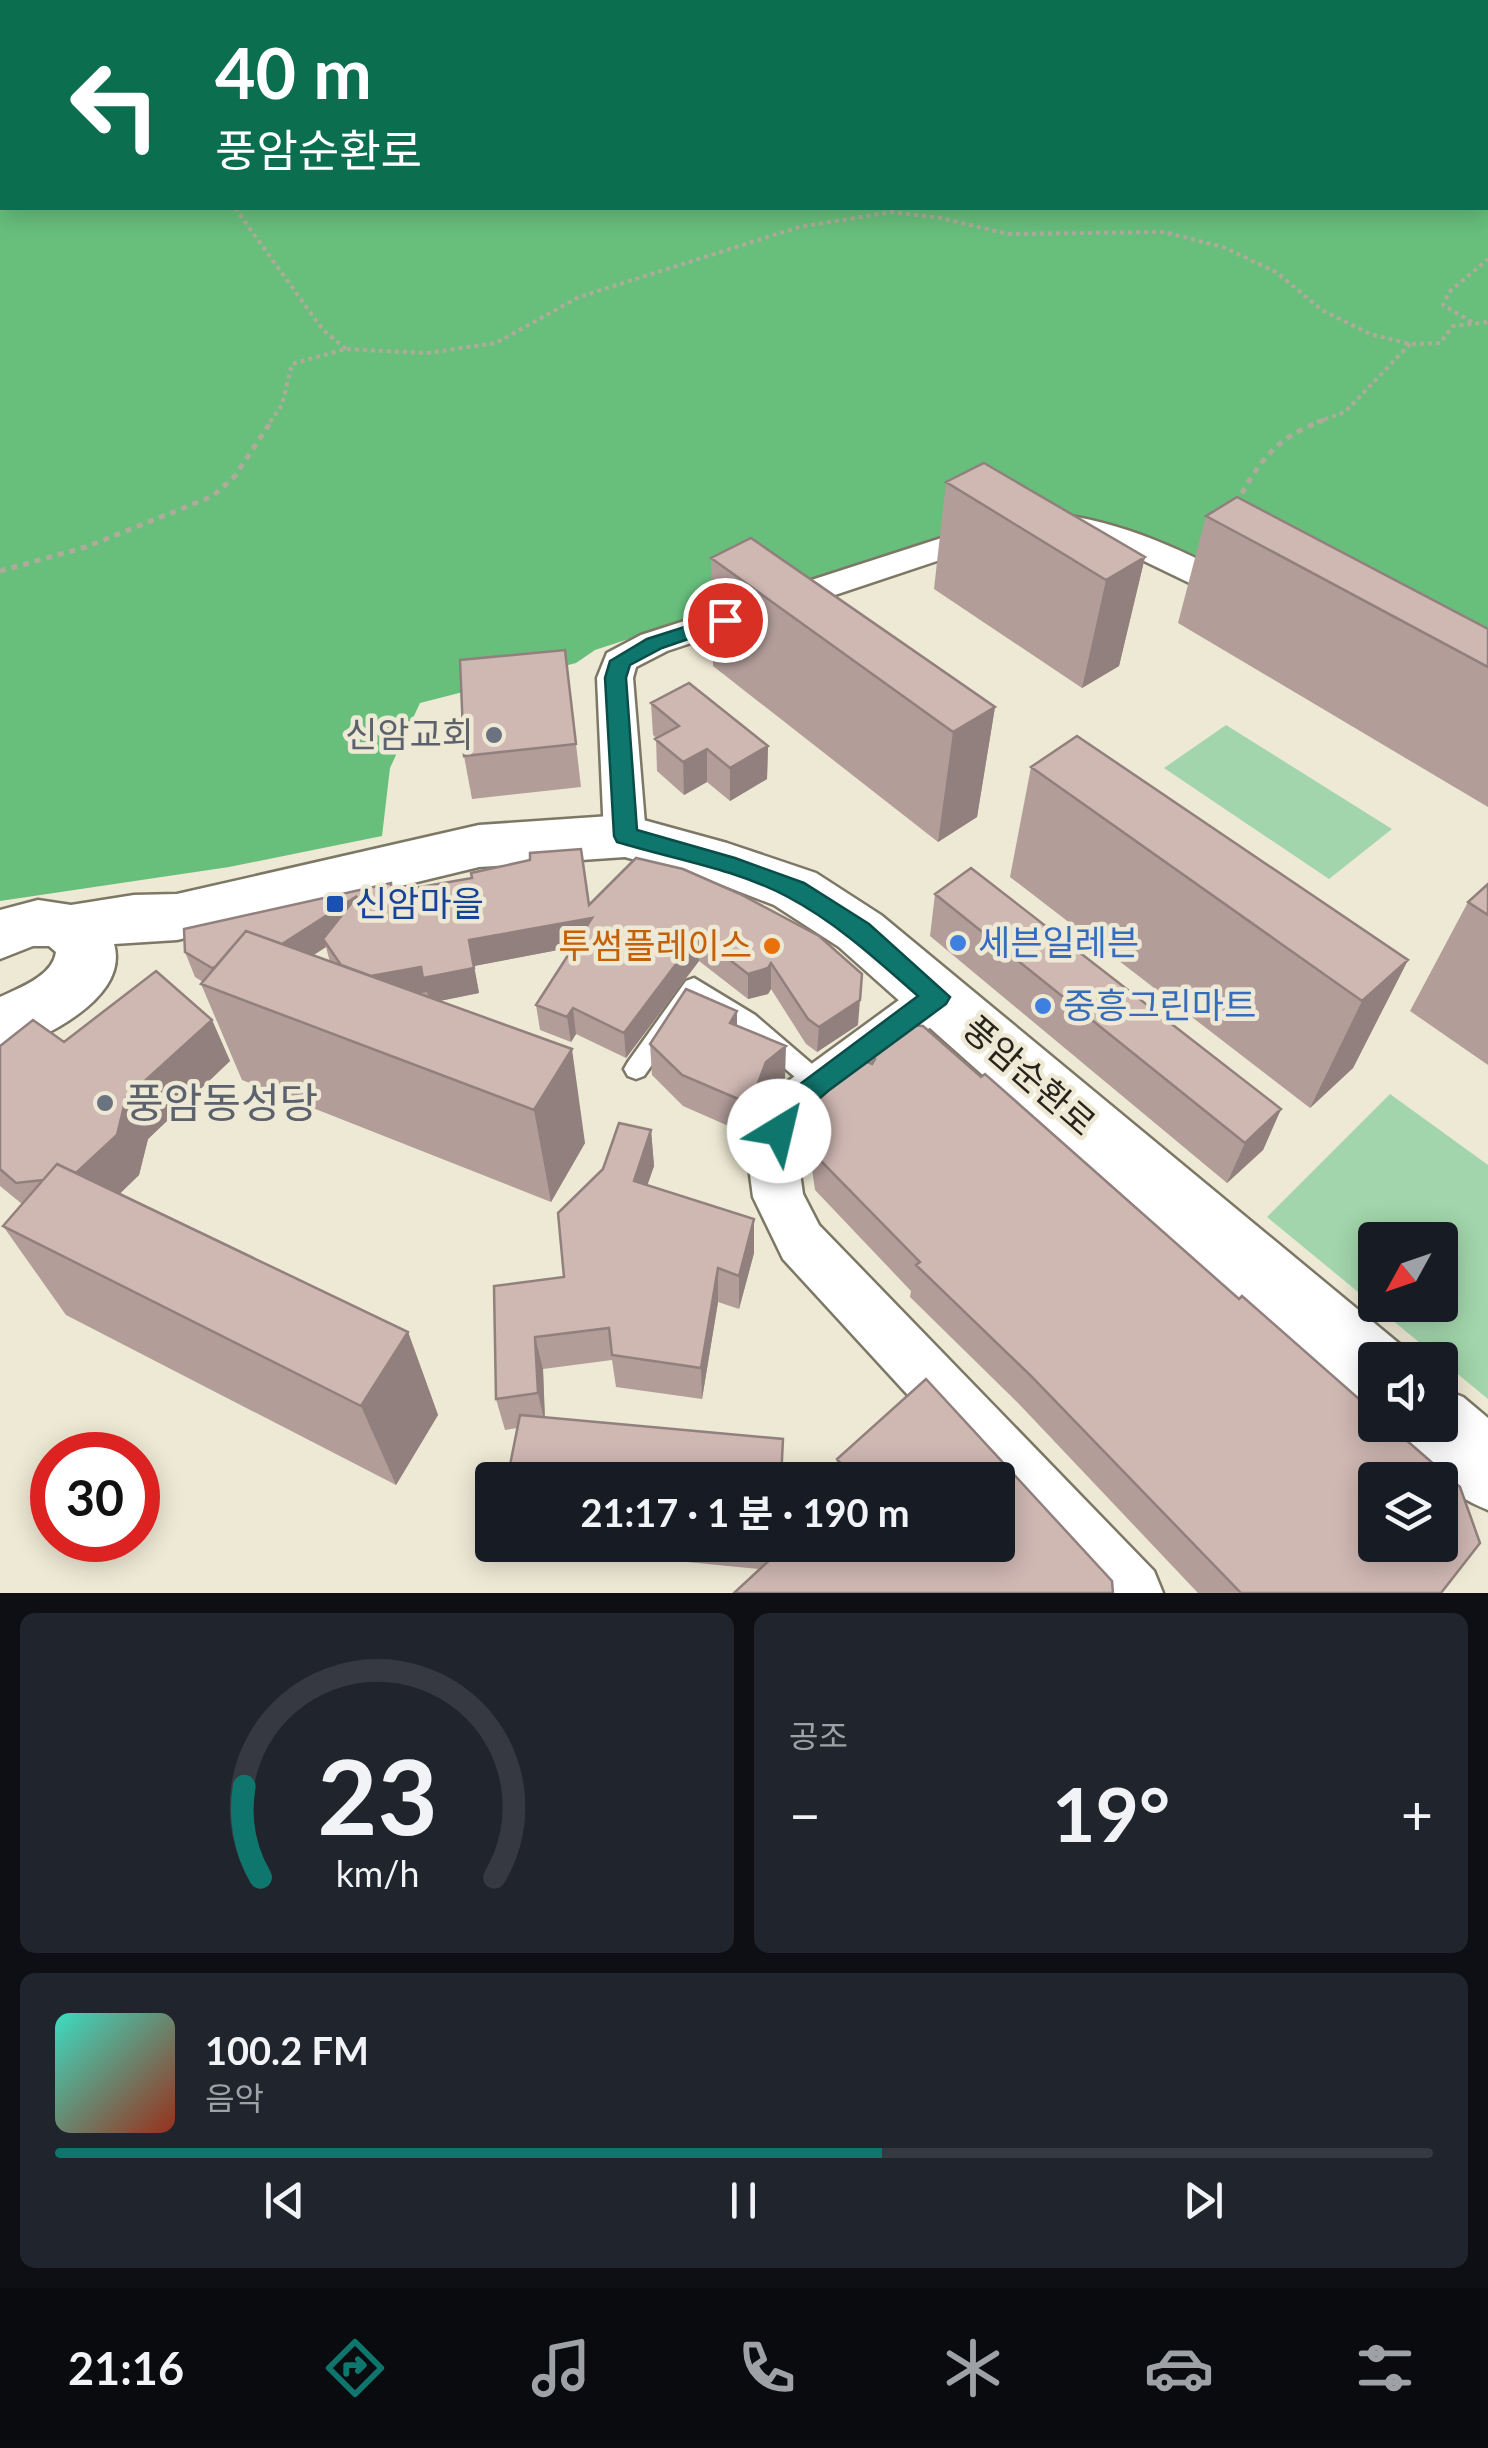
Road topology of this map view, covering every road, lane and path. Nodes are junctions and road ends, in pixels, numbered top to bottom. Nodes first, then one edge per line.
1 (236, 210) edge
2 (1488, 259) edge
3 (1473, 322) junction
4 (1488, 322) edge
5 (1410, 344) junction
6 (346, 349) junction
7 (1236, 505) edge
8 (0, 571) edge
9 (1279, 615) edge
10 (625, 836) junction
11 (0, 936) edge
12 (37, 990) edge
13 (937, 997) junction
14 (636, 1069) dead end
15 (818, 1082) junction
16 (1358, 1358) edge
17 (1455, 1442) edge
18 (1488, 1470) edge
19 (1132, 1593) edge

1 - 6 path
2 - 3 path
3 - 4 path
3 - 5 path
5 - 6 path
5 - 7 path
6 - 8 path
9 - 10 street
10 - 12 street, 풍암순환로
10 - 13 street, 풍암순환로
11 - 12 street, 풍암순환로
13 - 15 street
13 - 16 street, 풍암순환로
14 - 15 lane
15 - 19 street
17 - 18 street

